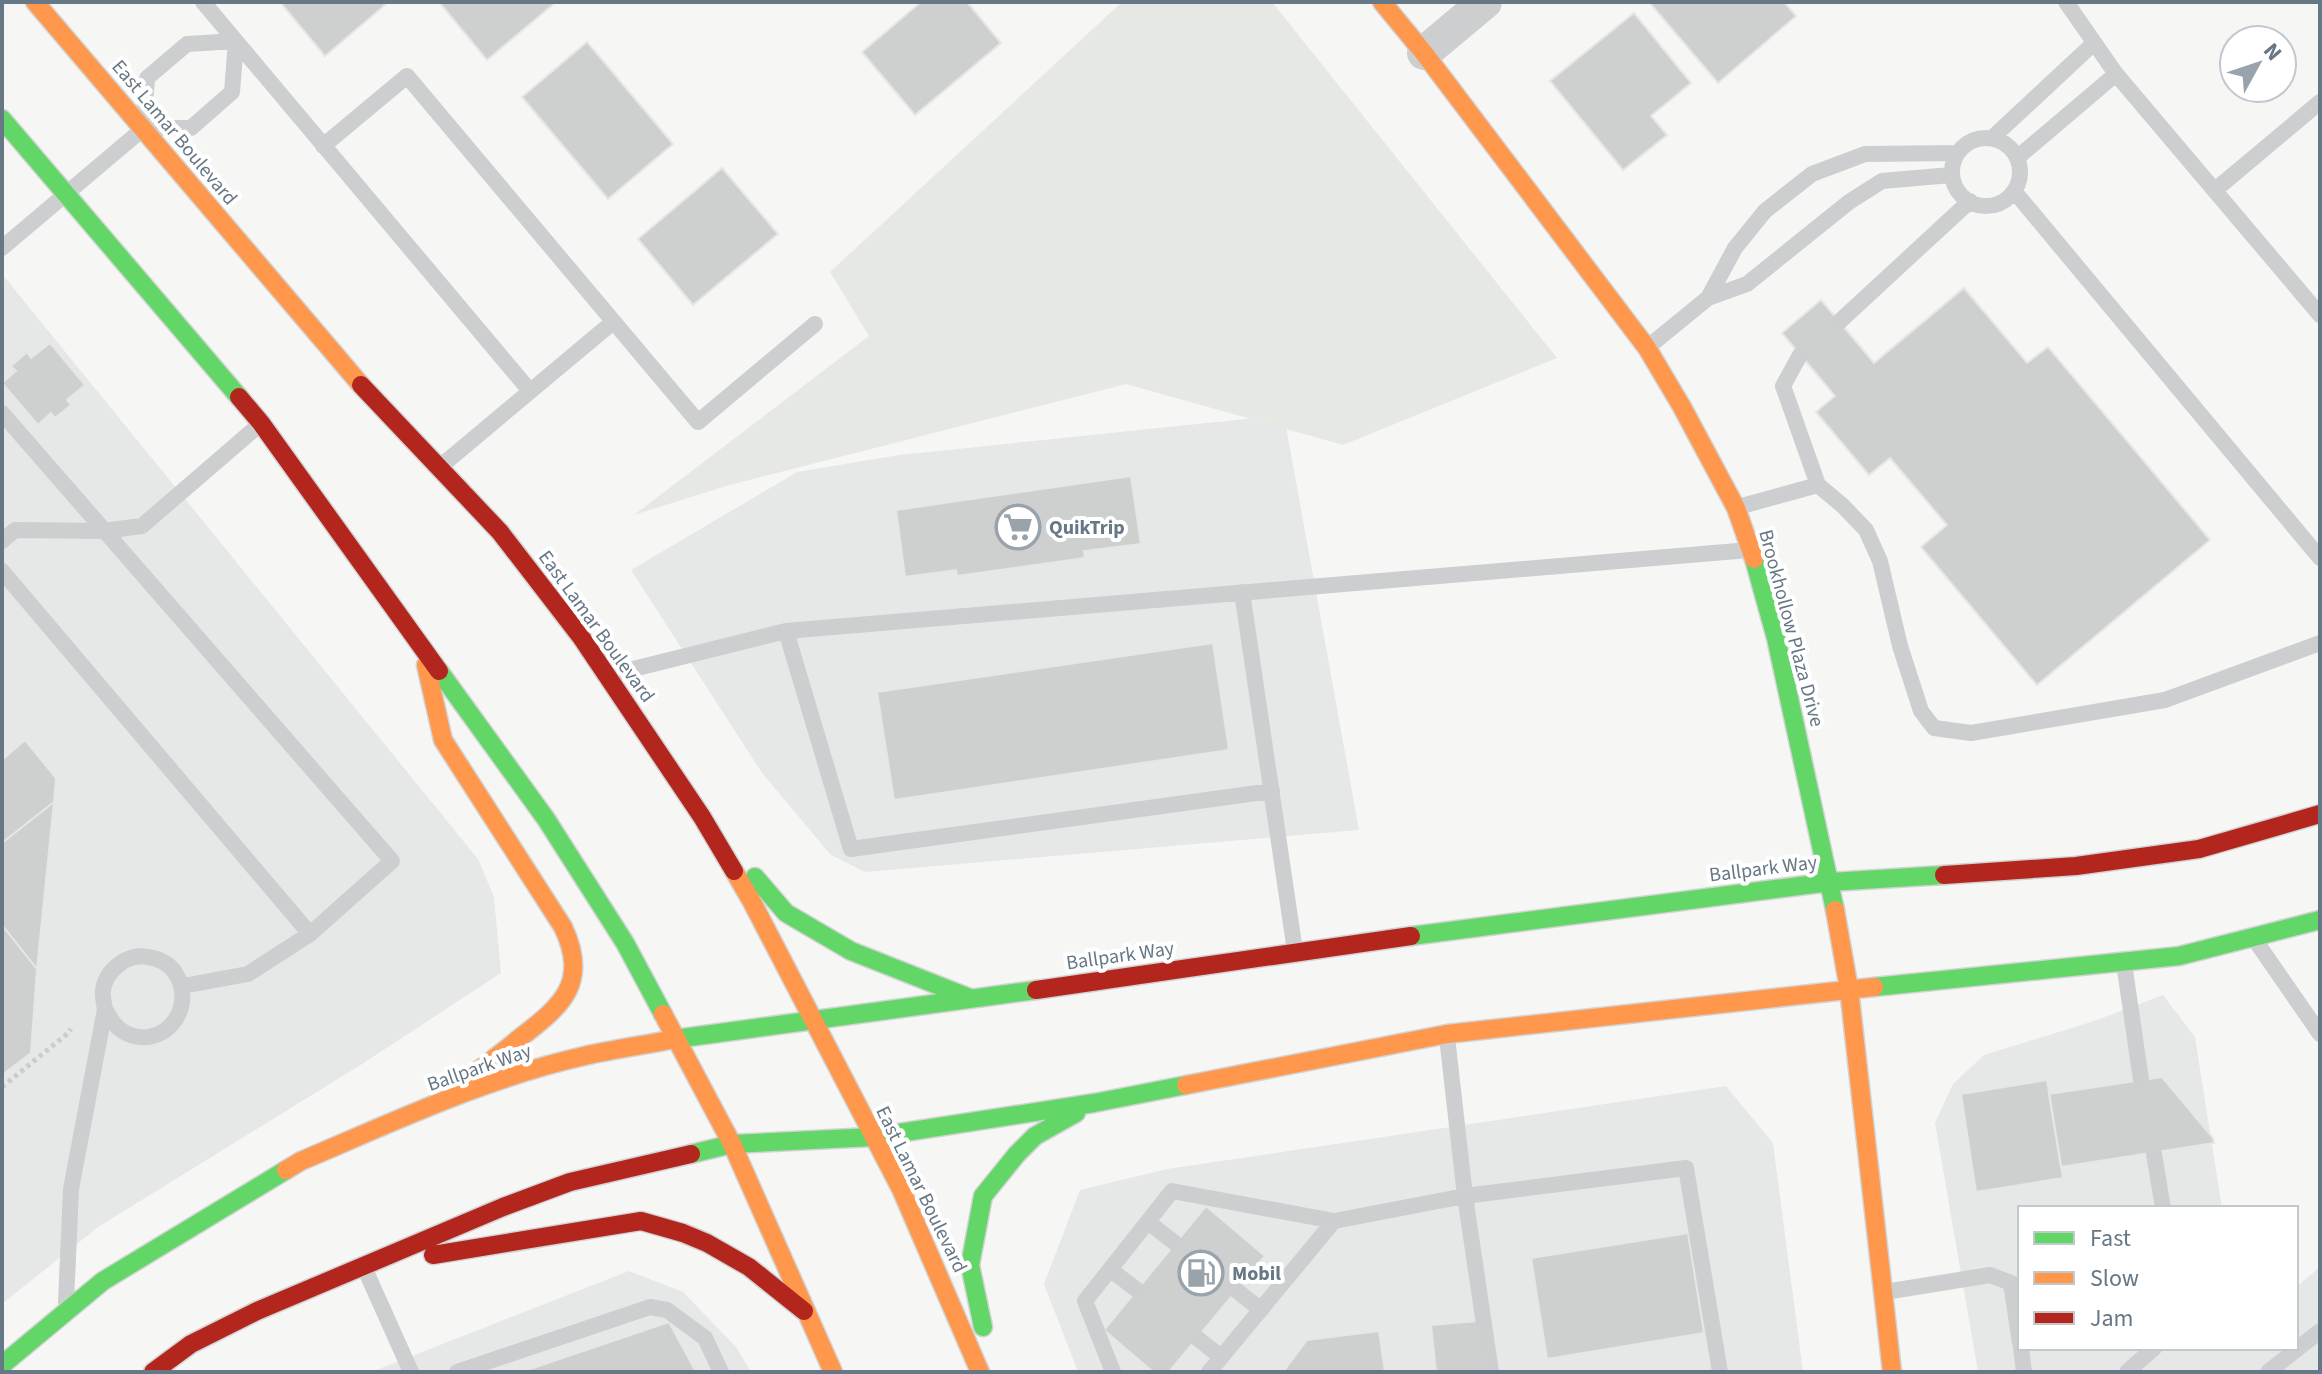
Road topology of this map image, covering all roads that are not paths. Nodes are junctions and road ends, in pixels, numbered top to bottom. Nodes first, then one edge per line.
1 (35, 2) edge
2 (203, 2) edge
3 (1382, 2) edge
4 (1485, 2) edge
5 (2066, 2) edge
6 (236, 41) junction
7 (2094, 43) junction
8 (1424, 53) junction
9 (2116, 74) junction
10 (2320, 102) edge
11 (2, 119) edge
12 (144, 128) junction
13 (1992, 138) junction
14 (323, 146) junction
15 (1957, 153) junction
16 (2017, 158) junction
17 (1951, 175) junction
18 (2215, 190) junction
19 (2014, 191) junction
20 (66, 194) junction
21 (1970, 201) junction
22 (2, 248) edge
23 (1708, 298) junction
24 (2320, 315) edge
25 (613, 322) junction
26 (1839, 322) dead end
27 (815, 324) dead end
28 (1647, 348) junction
29 (1800, 355) dead end
30 (530, 391) junction
31 (2, 413) edge
32 (261, 423) junction
33 (440, 467) junction
34 (1818, 485) junction
35 (1736, 508) junction
36 (103, 531) junction
37 (2, 541) edge
38 (1751, 550) junction
39 (2320, 558) edge
40 (2, 571) edge
41 (1242, 592) junction
42 (786, 631) junction
43 (2320, 643) edge
44 (422, 647) junction
45 (608, 675) junction
46 (1272, 791) junction
47 (2320, 814) edge
48 (702, 817) junction
49 (1830, 882) junction
50 (2320, 920) edge
51 (310, 934) junction
52 (2254, 938) junction
53 (1296, 952) junction
54 (2123, 961) junction
55 (183, 986) junction
56 (1849, 989) junction
57 (972, 999) junction
58 (105, 1009) junction
59 (814, 1022) junction
60 (1447, 1034) junction
61 (2320, 1034) edge
62 (677, 1039) junction
63 (2141, 1080) dead end
64 (1094, 1103) junction
65 (437, 1104) junction
66 (873, 1137) junction
67 (732, 1144) junction
68 (2154, 1154) dead end
69 (1465, 1196) junction
70 (2163, 1206) edge
71 (1334, 1221) junction
72 (1148, 1222) junction
73 (1175, 1243) dead end
74 (363, 1266) junction
75 (1111, 1270) junction
76 (1137, 1290) dead end
77 (1236, 1290) dead end
78 (1883, 1292) junction
79 (66, 1310) junction
80 (1261, 1310) junction
81 (810, 1316) junction
82 (2320, 1331) edge
83 (2018, 1332) edge
84 (1197, 1338) dead end
85 (2298, 1348) edge
86 (2021, 1350) edge
87 (2152, 1350) edge
88 (2296, 1350) edge
89 (1221, 1357) junction
90 (2, 1365) edge
91 (153, 1372) edge
92 (411, 1372) edge
93 (457, 1372) edge
94 (721, 1372) edge
95 (833, 1372) edge
96 (980, 1372) edge
97 (992, 1372) edge
98 (1113, 1372) edge
99 (1209, 1372) edge
100 (1491, 1372) edge
101 (1720, 1372) edge
102 (1892, 1372) edge
103 (2024, 1372) edge
104 (2127, 1372) edge
105 (2268, 1372) edge

1 - 12 main road, East Lamar Boulevard
2 - 6 lane
3 - 8 main road, Brookhollow Plaza Drive
4 - 8 street
5 - 7 lane
6 - 12 lane
6 - 12 lane
6 - 14 lane
7 - 9 lane
7 - 13 lane
8 - 28 main road, Brookhollow Plaza Drive
9 - 16 lane
9 - 18 lane
10 - 18 lane
11 - 20 main road
12 - 20 lane
12 - 33 main road, East Lamar Boulevard
13 - 15 lane
13 - 16 lane
14 - 25 lane
14 - 30 lane
15 - 17 lane
15 - 23 lane
16 - 19 lane
17 - 21 lane
17 - 23 lane
18 - 24 lane
19 - 21 lane
19 - 39 lane
20 - 22 lane
20 - 32 main road
21 - 26 lane
23 - 28 lane
25 - 27 lane
25 - 30 lane
28 - 35 main road, Brookhollow Plaza Drive
29 - 34 lane
30 - 33 lane
31 - 36 lane
32 - 36 lane
32 - 44 main road
33 - 45 main road, East Lamar Boulevard
34 - 35 lane
34 - 43 lane
35 - 38 main road, Brookhollow Plaza Drive
36 - 37 lane
36 - 51 lane
38 - 41 lane
38 - 49 main road, Brookhollow Plaza Drive
40 - 51 lane
41 - 42 lane
41 - 46 lane
42 - 45 lane
42 - 46 lane
44 - 62 main road
44 - 65 main road
45 - 48 main road, East Lamar Boulevard
46 - 53 lane
47 - 49 main road, Ballpark Way
48 - 57 main road
48 - 59 main road, East Lamar Boulevard
49 - 53 main road, Ballpark Way
49 - 56 main road, Brookhollow Plaza Drive
50 - 52 main road
51 - 55 lane
52 - 54 main road
52 - 61 lane
53 - 57 main road, Ballpark Way
54 - 56 main road
54 - 63 lane
55 - 58 lane
55 - 58 lane
56 - 60 main road
56 - 78 main road, Brookhollow Plaza Drive
57 - 59 main road, Ballpark Way
58 - 79 lane
59 - 62 main road, Ballpark Way
59 - 66 main road, East Lamar Boulevard
60 - 64 main road
60 - 69 lane
62 - 65 main road, Ballpark Way
62 - 67 main road
64 - 66 main road
64 - 97 main road
65 - 79 main road, Ballpark Way
66 - 67 main road
66 - 96 main road, East Lamar Boulevard
67 - 74 main road
67 - 81 main road
68 - 70 lane
69 - 71 lane
69 - 100 lane
69 - 101 lane
71 - 72 lane
71 - 80 lane
72 - 73 lane
72 - 75 lane
74 - 81 main road
74 - 91 main road
74 - 92 lane
75 - 76 lane
75 - 98 lane
77 - 80 lane
78 - 83 lane
78 - 102 main road, Brookhollow Plaza Drive
79 - 90 main road, Ballpark Way
80 - 89 lane
81 - 95 main road
82 - 85 lane
84 - 89 lane
86 - 103 lane
87 - 104 lane
88 - 105 lane
89 - 99 lane
93 - 94 lane

